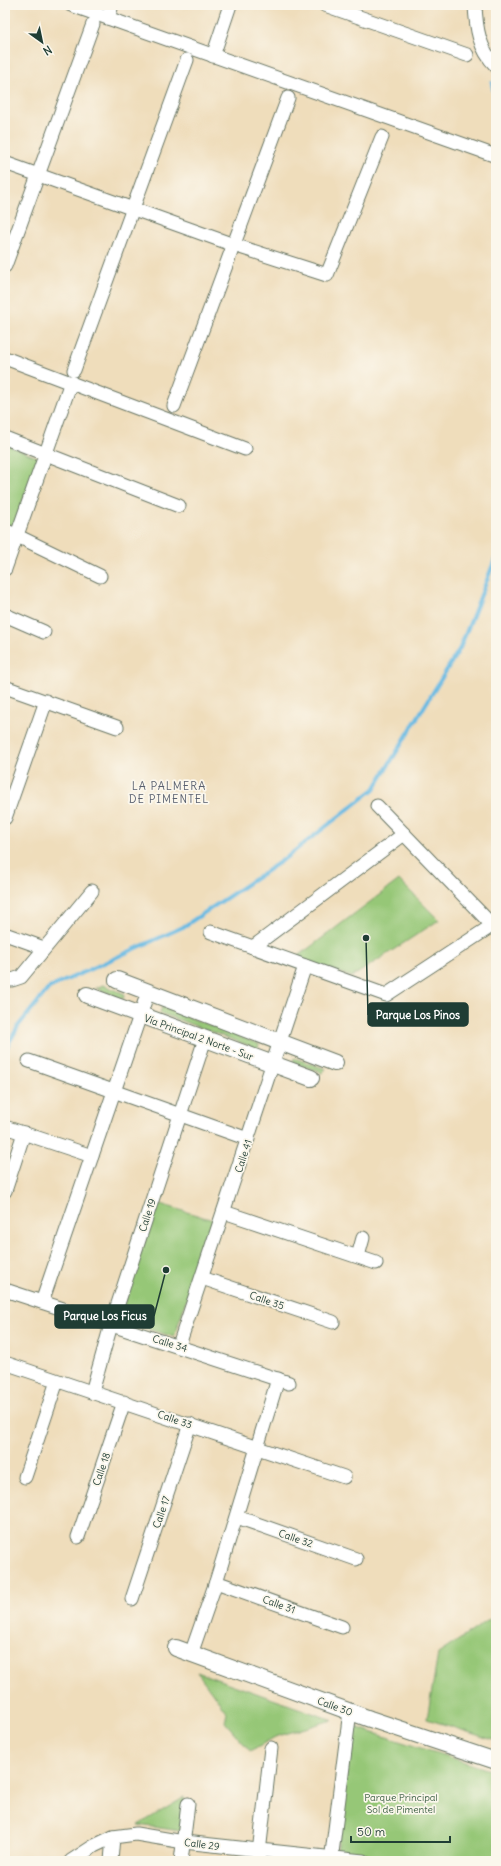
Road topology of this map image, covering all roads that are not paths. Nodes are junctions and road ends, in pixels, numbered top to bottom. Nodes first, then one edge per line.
1 (71, 5) edge
2 (112, 5) edge
3 (230, 5) edge
4 (325, 5) edge
5 (475, 5) edge
6 (108, 18) junction
7 (93, 24) dead end
8 (467, 55) dead end
9 (213, 56) junction
10 (187, 60) dead end
11 (496, 66) edge
12 (288, 98) dead end
13 (382, 137) dead end
14 (496, 156) edge
15 (5, 163) edge
16 (39, 175) junction
17 (134, 209) junction
18 (234, 245) junction
19 (5, 266) edge
20 (5, 358) edge
21 (72, 376) junction
22 (174, 406) dead end
23 (5, 438) edge
24 (245, 449) dead end
25 (46, 453) junction
26 (179, 506) dead end
27 (11, 533) edge
28 (5, 569) edge
29 (100, 576) dead end
30 (5, 615) edge
31 (44, 632) dead end
32 (5, 687) edge
33 (46, 701) junction
34 (117, 727) dead end
35 (377, 806) dead end
36 (5, 818) edge
37 (404, 834) junction
38 (92, 891) dead end
39 (494, 924) edge
40 (211, 932) dead end
41 (5, 934) edge
42 (253, 947) junction
43 (44, 948) junction
44 (304, 966) junction
45 (9, 979) edge
46 (117, 980) dead end
47 (148, 992) junction
48 (87, 995) dead end
49 (140, 1015) junction
50 (205, 1039) junction
51 (280, 1041) junction
52 (29, 1061) dead end
53 (335, 1062) dead end
54 (272, 1064) junction
55 (311, 1078) dead end
56 (114, 1092) junction
57 (180, 1116) junction
58 (5, 1127) edge
59 (24, 1133) junction
60 (248, 1139) junction
61 (92, 1156) junction
62 (5, 1191) edge
63 (224, 1212) junction
64 (363, 1238) dead end
65 (358, 1256) junction
66 (376, 1263) dead end
67 (202, 1278) junction
68 (5, 1290) edge
69 (42, 1302) junction
70 (333, 1322) dead end
71 (111, 1325) junction
72 (179, 1346) junction
73 (5, 1363) edge
74 (57, 1381) junction
75 (92, 1392) junction
76 (124, 1402) junction
77 (190, 1424) junction
78 (256, 1448) junction
79 (25, 1477) dead end
80 (344, 1477) dead end
81 (237, 1517) junction
82 (78, 1537) dead end
83 (356, 1559) dead end
84 (216, 1582) junction
85 (132, 1599) dead end
86 (342, 1627) dead end
87 (176, 1648) dead end
88 (191, 1654) junction
89 (350, 1712) junction
90 (271, 1748) dead end
91 (496, 1761) edge
92 (188, 1804) dead end
93 (113, 1837) junction
94 (184, 1842) junction
95 (259, 1856) edge
96 (331, 1859) edge
97 (71, 1861) edge
98 (110, 1861) edge
99 (181, 1861) edge
100 (363, 1861) edge

1 - 6 street
2 - 6 street
3 - 9 street
4 - 8 street
5 - 11 street
6 - 9 street
7 - 16 street
9 - 14 street
10 - 17 street
12 - 18 street
13 - 18 street
15 - 16 street
16 - 17 street
16 - 19 street
17 - 18 street
17 - 21 street
18 - 22 street
20 - 21 street
21 - 24 street
21 - 25 street
23 - 25 street
25 - 26 street
25 - 27 street
27 - 28 street
27 - 29 street
30 - 31 street
32 - 33 street
33 - 34 street
33 - 36 street
35 - 37 street
37 - 39 street
37 - 42 street
38 - 43 street
39 - 44 street
40 - 42 street
41 - 43 street
42 - 44 street
43 - 45 street
44 - 51 street, Calle 41
46 - 47 street
47 - 49 street
47 - 51 street
48 - 49 street, Vía Principal 2 Norte - Sur
49 - 50 street, Vía Principal 2 Norte - Sur
49 - 56 street
50 - 54 street, Vía Principal 2 Norte - Sur
50 - 57 street, Calle 19
51 - 53 street
51 - 54 street, Calle 41
52 - 56 street
54 - 55 street, Vía Principal 2 Norte - Sur
54 - 60 street, Calle 41
56 - 57 street
56 - 61 street
57 - 60 street
57 - 71 street, Calle 19
58 - 59 street
59 - 61 street
59 - 62 street
60 - 63 street, Calle 41
61 - 69 street
63 - 65 street
63 - 67 street, Calle 41
64 - 65 street
65 - 66 street
67 - 70 street, Calle 35
67 - 72 street, Calle 41
68 - 69 street, Calle 34
69 - 71 street, Calle 34
71 - 72 street, Calle 34
71 - 75 street, Calle 19
72 - 78 street, Calle 34
73 - 74 street, Calle 33
74 - 75 street, Calle 33
74 - 79 street
75 - 76 street, Calle 33
76 - 77 street, Calle 33
76 - 82 street, Calle 18
77 - 78 street, Calle 33
77 - 85 street, Calle 17
78 - 80 street, Calle 33
78 - 81 street
81 - 83 street, Calle 32
81 - 84 street
84 - 86 street, Calle 31
84 - 88 street
87 - 88 street, Calle 30
88 - 89 street, Calle 30
89 - 91 street, Calle 30
89 - 96 street
90 - 95 street
92 - 94 street
93 - 94 street, Calle 29
93 - 97 street, Calle 29
93 - 98 street
94 - 95 street, Calle 29
94 - 99 street
95 - 96 street, Calle 29
96 - 100 street, Calle 29

